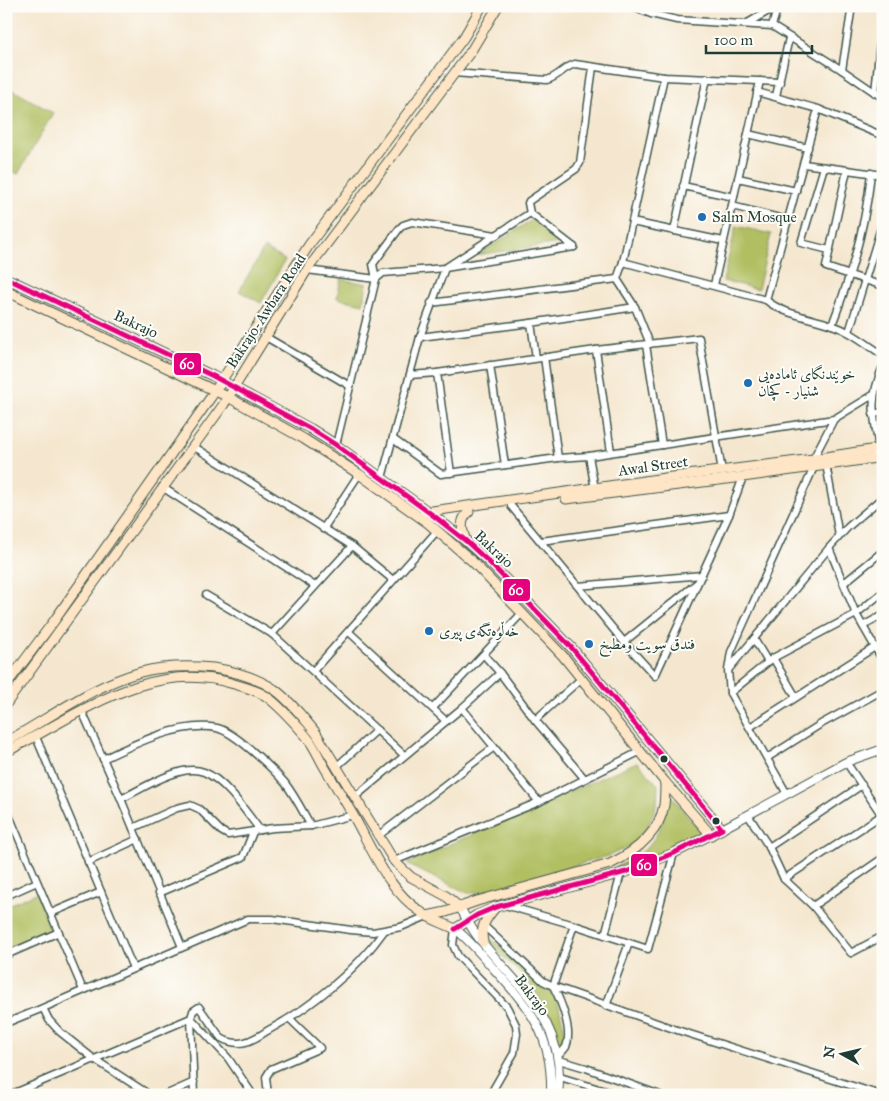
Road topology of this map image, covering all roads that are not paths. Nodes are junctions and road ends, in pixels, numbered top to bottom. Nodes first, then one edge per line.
1 (482, 6) edge
2 (498, 6) edge
3 (630, 6) edge
4 (778, 6) edge
5 (852, 6) edge
6 (883, 10) edge
7 (745, 25) junction
8 (772, 26) junction
9 (790, 38) junction
10 (593, 67) junction
11 (842, 70) junction
12 (454, 74) junction
13 (664, 77) junction
14 (707, 78) junction
15 (760, 81) junction
16 (780, 82) junction
17 (757, 92) junction
18 (880, 95) edge
19 (776, 96) junction
20 (818, 109) junction
21 (748, 134) junction
22 (883, 135) edge
23 (808, 148) junction
24 (804, 164) junction
25 (824, 167) junction
26 (847, 170) junction
27 (871, 173) junction
28 (883, 175) edge
29 (738, 178) junction
30 (683, 186) junction
31 (796, 191) junction
32 (734, 197) junction
33 (732, 206) junction
34 (530, 213) junction
35 (788, 220) junction
36 (632, 222) junction
37 (883, 222) edge
38 (674, 231) junction
39 (496, 235) junction
40 (723, 241) junction
41 (830, 250) junction
42 (623, 262) junction
43 (445, 268) junction
44 (308, 270) junction
45 (849, 275) junction
46 (6, 278) edge
47 (376, 278) junction
48 (617, 278) junction
49 (865, 280) junction
50 (714, 285) junction
51 (883, 286) edge
52 (6, 291) edge
53 (766, 300) junction
54 (431, 303) junction
55 (635, 307) junction
56 (531, 323) junction
57 (832, 325) junction
58 (849, 332) junction
59 (266, 337) junction
60 (420, 337) junction
61 (648, 344) junction
62 (596, 350) junction
63 (883, 355) edge
64 (536, 358) junction
65 (544, 358) junction
66 (490, 365) junction
67 (883, 366) edge
68 (436, 373) junction
69 (410, 374) junction
70 (221, 380) junction
71 (350, 386) junction
72 (234, 387) junction
73 (215, 390) junction
74 (873, 396) junction
75 (228, 397) junction
76 (883, 412) edge
77 (872, 414) junction
78 (834, 419) junction
79 (717, 437) junction
80 (393, 439) junction
81 (336, 445) junction
82 (662, 445) junction
83 (192, 446) junction
84 (882, 451) edge
85 (611, 452) junction
86 (589, 456) junction
87 (558, 458) junction
88 (813, 463) junction
89 (826, 464) junction
90 (505, 465) junction
91 (722, 471) junction
92 (451, 473) junction
93 (359, 474) junction
94 (743, 477) junction
95 (382, 478) junction
96 (162, 487) junction
97 (594, 488) junction
98 (883, 497) edge
99 (511, 506) junction
100 (469, 512) junction
101 (728, 515) junction
102 (427, 517) junction
103 (323, 529) junction
104 (452, 530) junction
105 (437, 531) junction
106 (839, 536) junction
107 (445, 538) junction
108 (541, 541) junction
109 (466, 542) junction
110 (352, 546) junction
111 (106, 547) junction
112 (829, 548) junction
113 (883, 551) edge
114 (115, 554) junction
115 (702, 575) junction
116 (393, 580) junction
117 (698, 582) junction
118 (844, 583) junction
119 (315, 586) junction
120 (578, 586) junction
121 (883, 592) edge
122 (206, 595) dead end
123 (522, 613) junction
124 (856, 614) junction
125 (883, 615) edge
126 (863, 626) junction
127 (349, 632) junction
128 (272, 634) junction
129 (754, 640) junction
130 (624, 642) junction
131 (875, 647) junction
132 (484, 655) junction
133 (770, 660) junction
134 (883, 661) edge
135 (728, 670) junction
136 (313, 671) junction
137 (500, 673) junction
138 (582, 678) junction
139 (6, 685) edge
140 (102, 688) junction
141 (883, 690) edge
142 (730, 693) junction
143 (796, 697) junction
144 (108, 698) junction
145 (6, 704) edge
146 (433, 708) junction
147 (462, 708) junction
148 (82, 711) junction
149 (535, 720) junction
150 (446, 721) junction
151 (750, 727) junction
152 (377, 730) junction
153 (36, 737) junction
154 (6, 742) edge
155 (494, 747) junction
156 (641, 751) junction
157 (6, 752) edge
158 (881, 752) edge
159 (404, 755) junction
160 (103, 758) junction
161 (767, 758) junction
162 (846, 762) junction
163 (336, 767) junction
164 (584, 778) junction
165 (665, 782) junction
166 (862, 785) junction
167 (787, 794) junction
168 (355, 797) junction
169 (121, 799) junction
170 (539, 802) junction
171 (6, 808) edge
172 (706, 808) junction
173 (353, 816) junction
174 (696, 816) junction
175 (748, 816) junction
176 (882, 816) edge
177 (311, 826) junction
178 (133, 828) junction
179 (722, 828) junction
180 (260, 830) junction
181 (253, 832) junction
182 (711, 835) junction
183 (378, 836) junction
184 (138, 839) junction
185 (769, 847) junction
186 (674, 853) junction
187 (883, 858) edge
188 (394, 861) junction
189 (88, 862) junction
190 (402, 869) junction
191 (621, 873) junction
192 (784, 879) junction
193 (390, 880) junction
194 (37, 882) junction
195 (100, 892) junction
196 (159, 893) junction
197 (6, 896) edge
198 (499, 906) junction
199 (813, 906) junction
200 (460, 908) junction
201 (50, 913) junction
202 (427, 916) junction
203 (468, 920) junction
204 (483, 925) junction
205 (574, 925) junction
206 (455, 929) junction
207 (384, 931) junction
208 (59, 932) junction
209 (605, 935) junction
210 (883, 936) edge
211 (483, 942) junction
212 (629, 943) junction
213 (182, 947) junction
214 (6, 955) edge
215 (133, 968) junction
216 (553, 986) junction
217 (83, 990) junction
218 (606, 1006) junction
219 (43, 1008) junction
220 (191, 1018) junction
221 (290, 1019) junction
222 (6, 1023) edge
223 (559, 1058) junction
224 (94, 1059) junction
225 (560, 1077) junction
226 (194, 1082) junction
227 (22, 1093) edge
228 (148, 1094) edge
229 (10, 1095) edge
230 (165, 1095) edge
231 (194, 1095) edge
232 (253, 1095) edge
233 (268, 1095) edge
234 (490, 1095) edge
235 (551, 1095) edge
236 (558, 1095) edge
237 (619, 1095) edge
238 (660, 1095) edge
239 (881, 1095) edge

1 - 70 main road, Bakrajo-Awbara Road
2 - 12 main road, Bakrajo-Awbara Road
3 - 7 street
4 - 7 street
4 - 8 street
5 - 11 street
6 - 18 street
7 - 8 street
8 - 9 street
9 - 11 street
9 - 16 street
10 - 12 street
10 - 13 street
10 - 34 street
11 - 18 street
12 - 44 main road, Bakrajo-Awbara Road
13 - 14 street
13 - 36 street
14 - 15 street
14 - 30 street
15 - 16 street
15 - 17 street
16 - 19 street
17 - 19 street
17 - 21 street
19 - 20 street
20 - 22 street
20 - 23 street
21 - 23 street
21 - 29 street
23 - 24 street
24 - 25 street
24 - 31 street
25 - 26 street
25 - 41 street
26 - 27 street
26 - 41 street
27 - 28 street
27 - 45 street
29 - 31 street
29 - 32 street
30 - 32 street
30 - 38 street
31 - 35 street
32 - 33 street
33 - 35 street
33 - 40 street
34 - 39 street
34 - 43 street
35 - 53 street
36 - 38 street
36 - 42 street
37 - 49 street
38 - 40 street
39 - 43 street
39 - 47 street
40 - 50 street
41 - 45 street
42 - 48 street
42 - 50 street
43 - 47 street
43 - 54 street
44 - 47 street
44 - 59 main road, Bakrajo-Awbara Road
45 - 49 street
45 - 57 street
46 - 70 main road, Bakrajo
47 - 71 street
48 - 54 street
48 - 55 street
49 - 51 street
49 - 58 street
50 - 53 street
52 - 73 main road
53 - 57 street
54 - 60 street
55 - 56 street
55 - 61 street
56 - 60 street
56 - 64 street
57 - 58 street
58 - 63 street
59 - 71 street
59 - 72 main road, Bakrajo-Awbara Road
60 - 69 street
61 - 62 street
61 - 79 street
61 - 82 street
62 - 65 street
62 - 85 street
64 - 65 street
64 - 66 street
65 - 87 street
66 - 68 street
66 - 90 street
67 - 74 street
68 - 69 street
68 - 92 street
69 - 80 street
70 - 72 main road, Bakrajo
70 - 73 main road, Bakrajo-Awbara Road
71 - 81 street
72 - 75 main road, Bakrajo-Awbara Road
72 - 81 main road, Bakrajo
73 - 75 main road
73 - 111 main road, Bakrajo-Awbara Road
74 - 77 street
74 - 78 street
75 - 83 main road, Bakrajo-Awbara Road
75 - 93 main road
76 - 77 street
77 - 84 street
78 - 79 street
78 - 88 street
79 - 82 street
79 - 91 street
80 - 92 street
80 - 95 street
81 - 95 main road, Bakrajo
82 - 85 street
83 - 96 main road, Bakrajo-Awbara Road
83 - 103 street
84 - 88 main road, Awal Street
84 - 89 main road, Awal Street
85 - 86 street
86 - 87 street
86 - 97 street
87 - 90 street
88 - 89 main road, Awal Street
88 - 91 main road, Awal Street
88 - 94 main road, Awal Street
88 - 135 street
89 - 106 street
90 - 92 street
91 - 97 main road, Awal Street
93 - 102 main road
93 - 103 street
94 - 99 main road, Awal Street
94 - 101 street
95 - 102 main road, Bakrajo
96 - 114 main road, Bakrajo-Awbara Road
96 - 119 street
97 - 102 main road, Awal Street
98 - 106 street
99 - 100 main road, Awal Street
99 - 108 street
100 - 102 main road, Awal Street
100 - 109 main road
101 - 108 street
101 - 115 street
102 - 104 main road, Bakrajo
102 - 105 main road
103 - 110 street
104 - 107 main road
104 - 109 main road, Bakrajo
105 - 107 main road
105 - 116 street
106 - 112 street
107 - 123 main road
108 - 120 street
109 - 172 main road, Bakrajo
110 - 116 street
110 - 119 street
111 - 114 main road
111 - 139 main road, Bakrajo-Awbara Road
112 - 118 street
112 - 129 street
113 - 118 street
114 - 145 main road, Bakrajo-Awbara Road
115 - 117 street
115 - 120 street
116 - 127 street
117 - 130 street
117 - 130 street
118 - 124 street
119 - 128 street
120 - 130 street
121 - 124 street
122 - 128 street
123 - 132 street
123 - 138 main road
124 - 126 street
124 - 133 street
125 - 126 street
126 - 131 street
127 - 136 street
127 - 146 street
128 - 136 street
129 - 133 street
129 - 135 street
131 - 134 street
131 - 143 street
132 - 137 street
132 - 146 street
133 - 142 street
133 - 143 street
135 - 142 street
136 - 152 street
137 - 147 street
137 - 149 street
138 - 149 street
138 - 156 main road
140 - 144 main road
140 - 154 main road
140 - 163 main road
141 - 161 street
142 - 151 street
143 - 151 street
144 - 148 main road, Bakrajo
144 - 173 main road, Bakrajo
146 - 150 street
147 - 150 street
147 - 155 street
148 - 153 main road, Bakrajo
148 - 160 street
149 - 164 street
150 - 159 street
151 - 161 street
152 - 159 street
152 - 163 street
153 - 157 main road, Bakrajo
153 - 189 street
155 - 170 street
155 - 183 street
156 - 164 street
156 - 165 main road
158 - 162 street
159 - 168 street
160 - 169 street
160 - 177 street
161 - 167 street
162 - 166 street
162 - 167 street
163 - 168 main road
164 - 170 street
165 - 174 main road
165 - 200 main road
166 - 176 street
166 - 185 street
167 - 175 street
168 - 183 main road
169 - 178 street
169 - 180 street
170 - 188 street
171 - 194 street
172 - 174 main road
172 - 179 main road, Bakrajo
173 - 177 street
173 - 193 main road, Bakrajo
174 - 182 main road
175 - 179 street
175 - 185 street
176 - 192 street
177 - 180 street
178 - 181 street
178 - 184 street
179 - 182 main road
180 - 181 street
181 - 196 street
182 - 186 main road
183 - 188 main road
184 - 189 street
184 - 196 street
185 - 192 street
186 - 191 main road
186 - 212 street
187 - 199 street
188 - 190 main road
189 - 195 street
190 - 193 main road
190 - 200 main road
191 - 198 main road
191 - 209 street
192 - 199 street
193 - 202 main road, Bakrajo
194 - 197 street
194 - 201 street
195 - 201 street
195 - 215 street
196 - 213 street
198 - 203 main road
198 - 204 main road
198 - 205 street
199 - 210 street
200 - 202 main road
200 - 203 street, Bakrajo
201 - 208 street
202 - 206 main road, Bakrajo
202 - 207 street
203 - 206 main road
203 - 211 street, Bakrajo
204 - 211 main road
204 - 216 street
205 - 209 street
205 - 216 street
206 - 234 street
206 - 235 street, Bakrajo
207 - 213 street
207 - 221 street
208 - 214 street
208 - 217 street
209 - 212 street
211 - 223 street, Bakrajo
212 - 218 street
213 - 215 street
215 - 217 street
216 - 218 street
216 - 223 street
217 - 219 street
218 - 239 street
219 - 222 street
219 - 224 street
220 - 221 street
220 - 224 street
220 - 226 street
220 - 232 street
221 - 233 street
223 - 225 street, Bakrajo
223 - 238 street
224 - 227 street
224 - 228 street
225 - 236 street, Bakrajo
225 - 237 street
226 - 230 street
226 - 231 street
227 - 229 street

